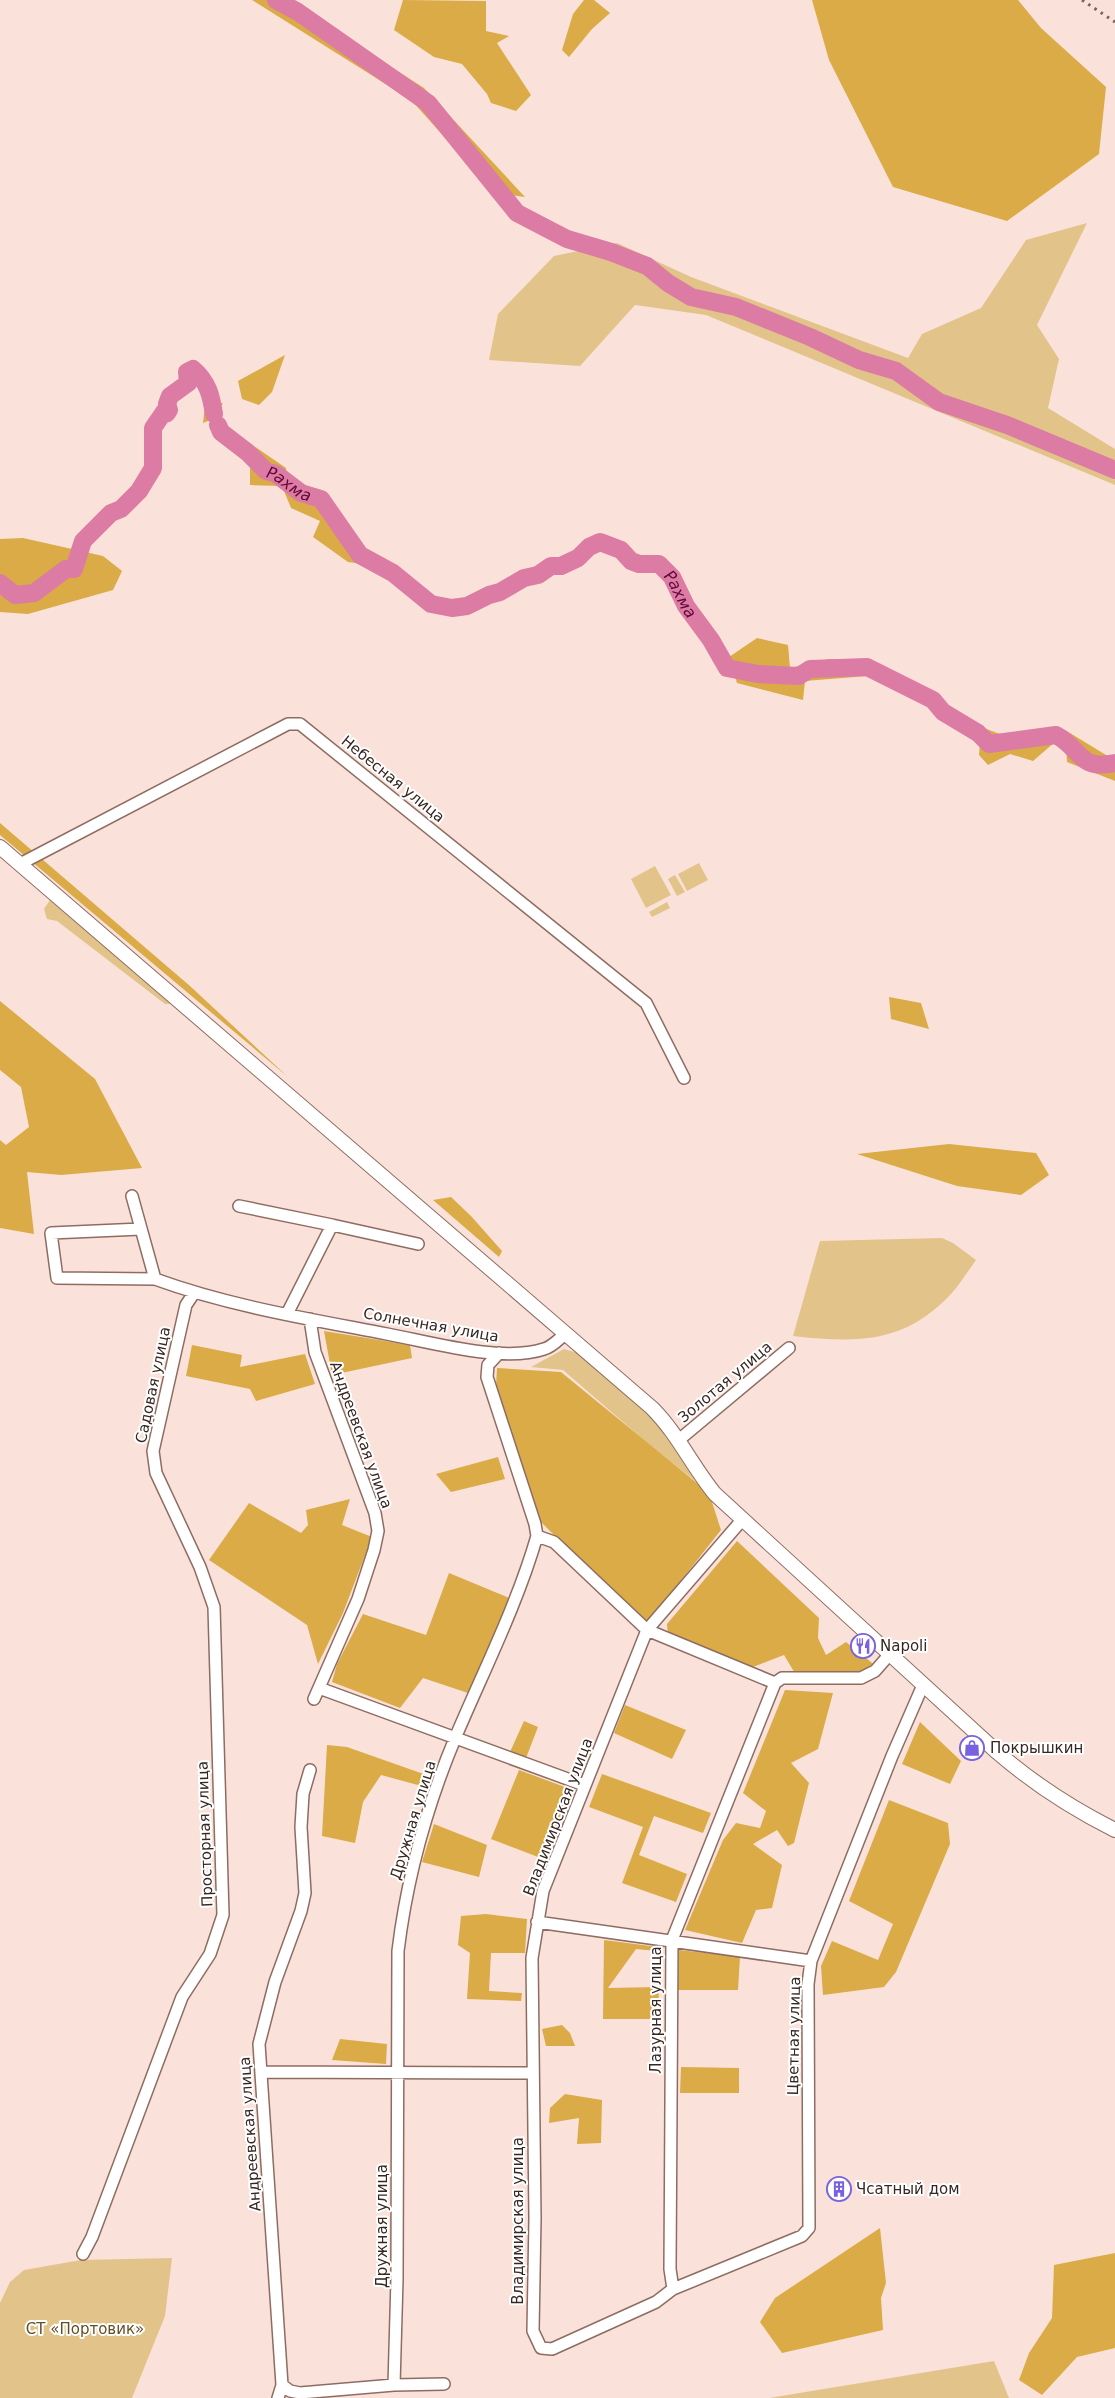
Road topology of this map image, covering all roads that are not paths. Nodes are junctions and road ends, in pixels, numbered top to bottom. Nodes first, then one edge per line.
1 (0, 847) edge
2 (20, 864) junction
3 (684, 1078) dead end
4 (132, 1196) dead end
5 (239, 1206) dead end
6 (332, 1226) junction
7 (141, 1229) junction
8 (418, 1244) dead end
9 (155, 1279) junction
10 (194, 1293) junction
11 (287, 1314) junction
12 (310, 1319) junction
13 (565, 1334) junction
14 (789, 1348) dead end
15 (499, 1353) junction
16 (680, 1439) junction
17 (742, 1520) junction
18 (537, 1536) junction
19 (200, 1567) joint
20 (648, 1630) junction
21 (889, 1655) junction
22 (775, 1683) junction
23 (923, 1685) junction
24 (319, 1688) junction
25 (314, 1699) dead end
26 (456, 1738) junction
27 (310, 1770) dead end
28 (584, 1785) junction
29 (1115, 1830) edge
30 (537, 1922) junction
31 (672, 1940) junction
32 (811, 1961) junction
33 (398, 2071) junction
34 (261, 2072) junction
35 (532, 2073) junction
36 (83, 2254) dead end
37 (673, 2289) junction
38 (444, 2384) dead end
39 (282, 2385) junction
40 (394, 2385) junction
41 (364, 2393) edge
42 (278, 2398) edge

1 - 2 street
2 - 3 street, Небесная улица
2 - 13 street
4 - 7 street
5 - 6 street
6 - 8 street
6 - 11 street
7 - 9 street
7 - 9 street, Солнечная улица
9 - 10 street, Солнечная улица
10 - 11 street, Солнечная улица
10 - 19 street, Садовая улица
11 - 12 street, Солнечная улица
12 - 15 street, Солнечная улица
12 - 24 street, Андреевская улица
13 - 15 street, Солнечная улица
13 - 16 street
14 - 16 street, Золотая улица
15 - 18 street
16 - 17 street
17 - 20 street, Владимирская улица
17 - 21 street
18 - 20 street
18 - 26 street, Дружная улица
19 - 36 street, Просторная улица
20 - 22 street
20 - 28 street, Владимирская улица
21 - 22 street
21 - 23 street
22 - 31 street, Лазурная улица
23 - 29 street
23 - 32 street, Цветная улица
24 - 25 street, Андреевская улица
24 - 26 street
26 - 28 street
26 - 33 street, Дружная улица
27 - 34 street, Андреевская улица
28 - 30 street, Владимирская улица
30 - 31 street
30 - 35 street, Владимирская улица
31 - 32 street
31 - 37 street, Лазурная улица
32 - 37 street, Цветная улица
33 - 34 street
33 - 35 street
33 - 40 street, Дружная улица
34 - 39 street, Андреевская улица
35 - 37 street, Владимирская улица
38 - 40 street
39 - 41 street
39 - 42 street
40 - 41 street

